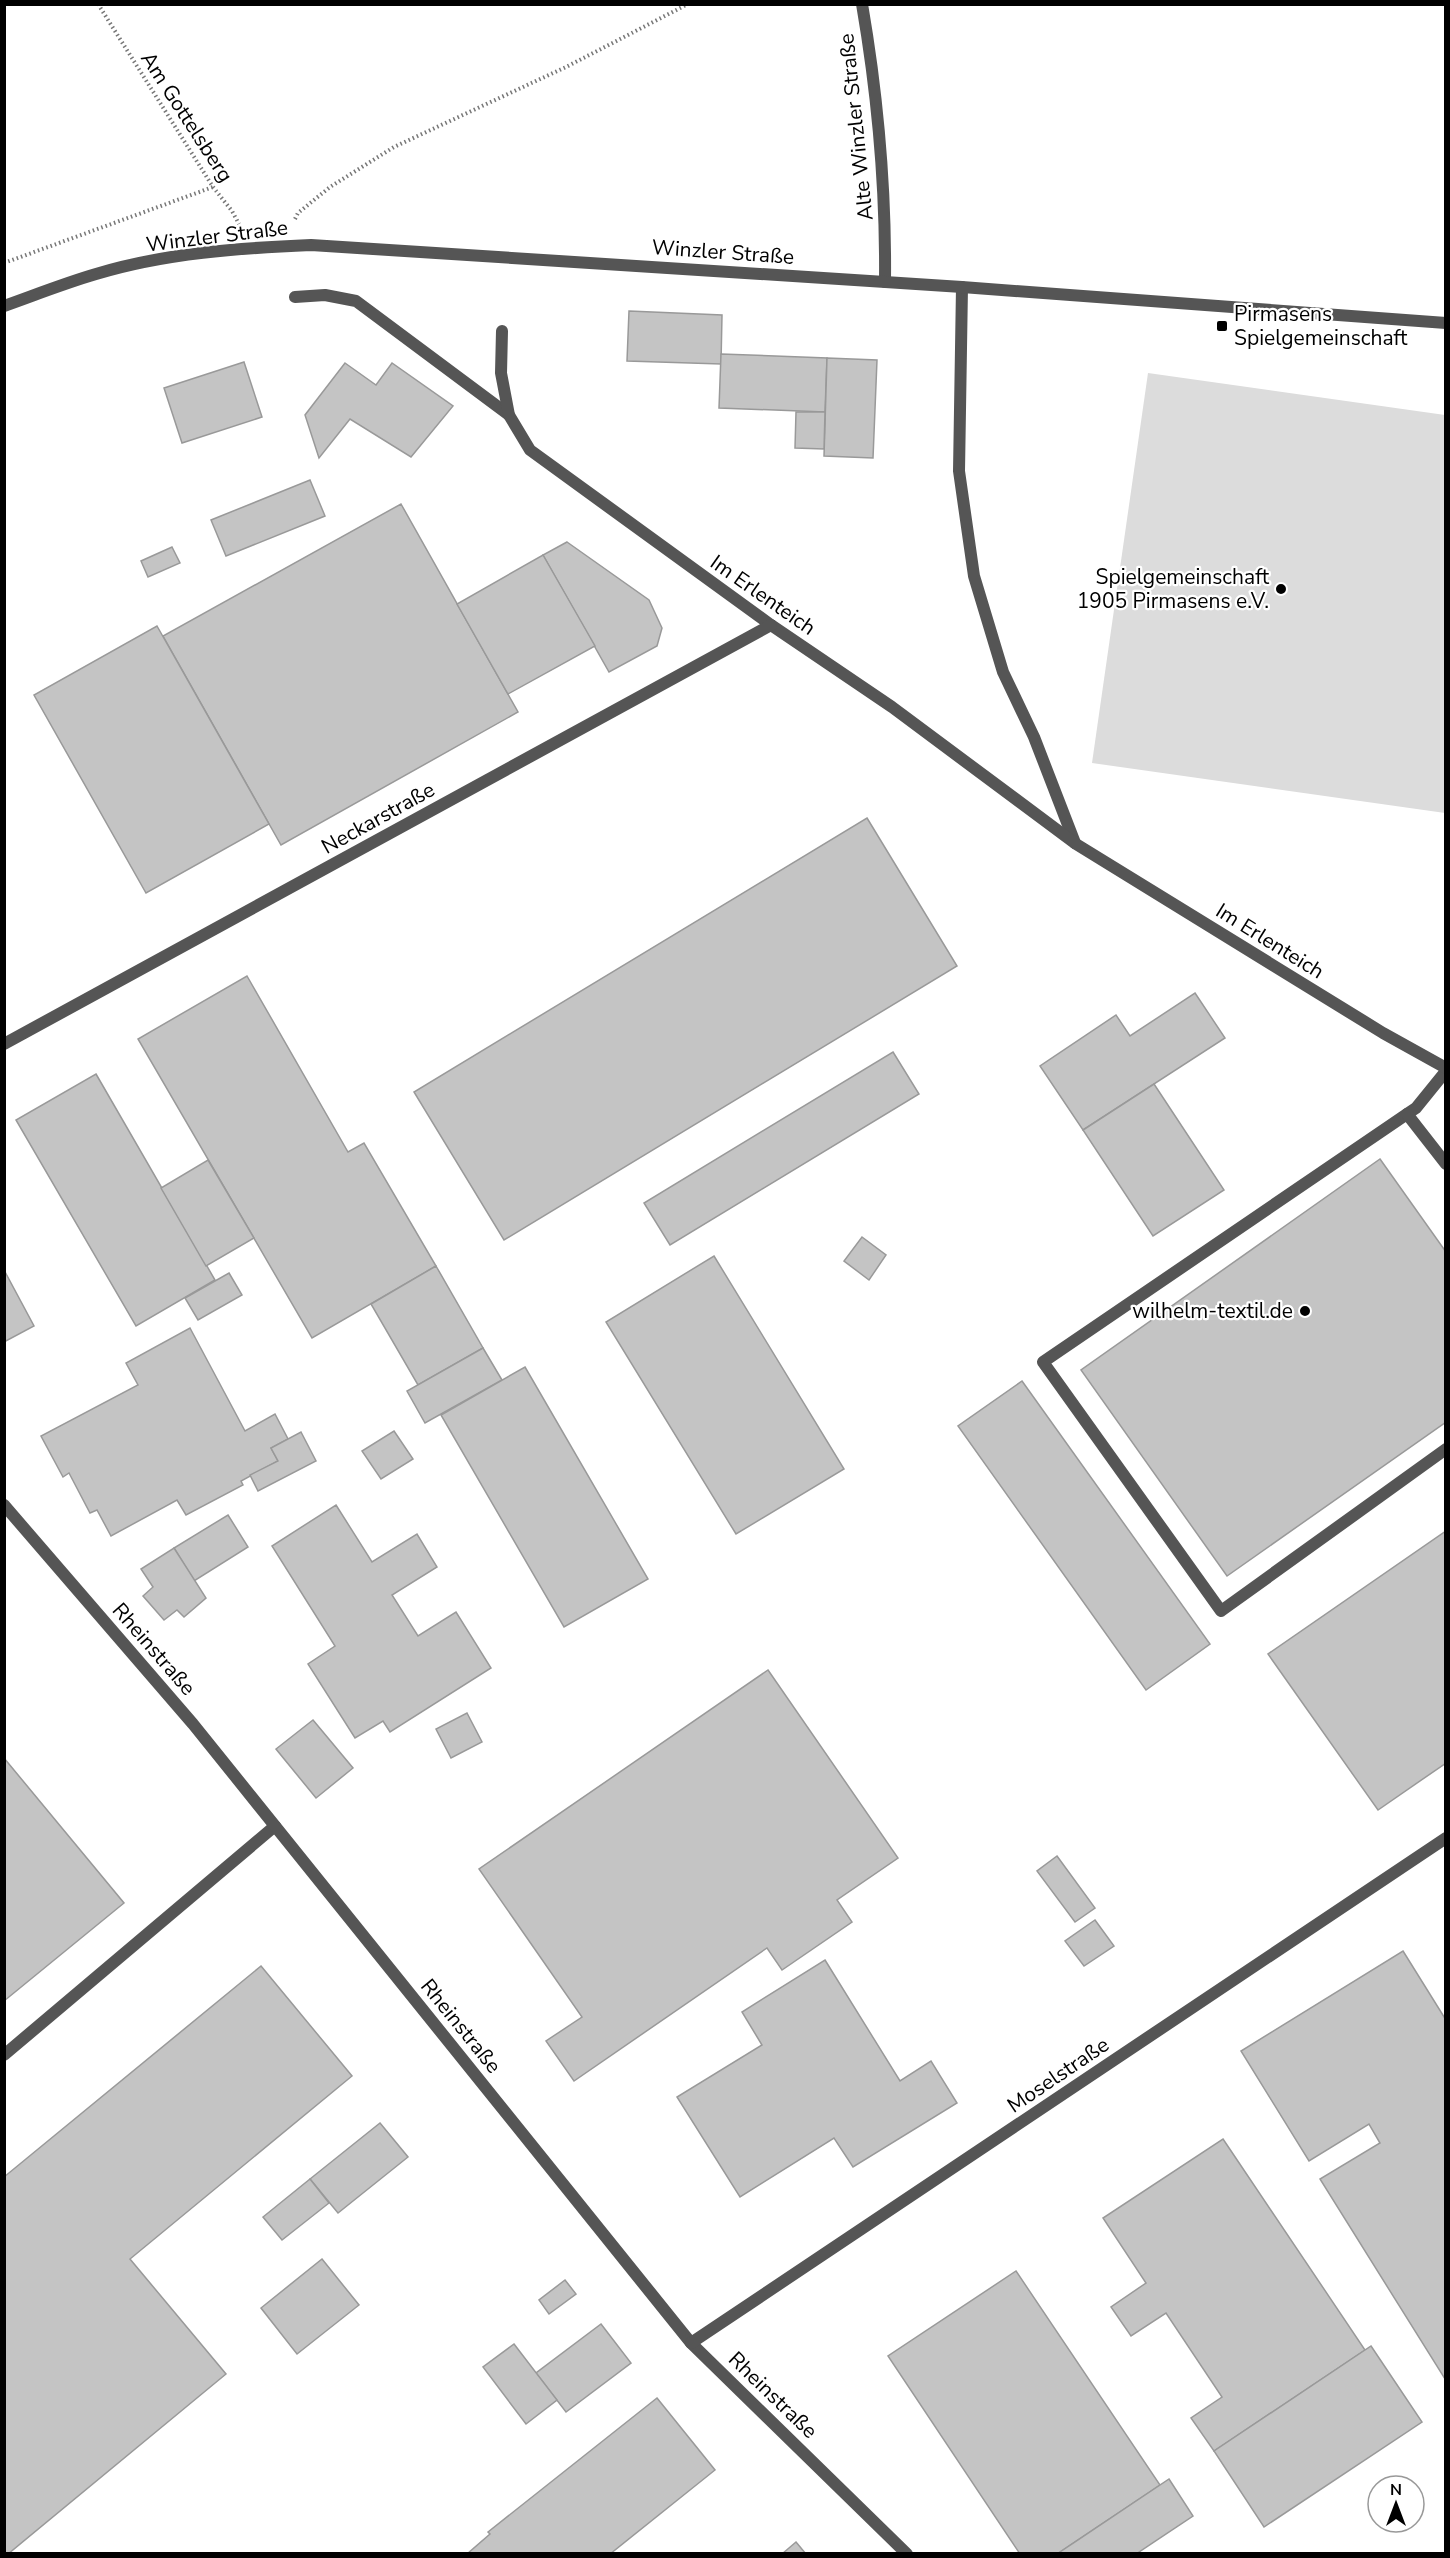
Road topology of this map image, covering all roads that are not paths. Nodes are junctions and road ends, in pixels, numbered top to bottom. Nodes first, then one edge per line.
1 (862, 4) edge
2 (885, 282) junction
3 (962, 287) junction
4 (295, 297) dead end
5 (4, 306) edge
6 (1446, 323) edge
7 (502, 332) dead end
8 (509, 415) junction
9 (771, 625) junction
10 (1076, 844) junction
11 (4, 1044) edge
12 (1446, 1069) edge
13 (1407, 1114) junction
14 (1446, 1164) edge
15 (1446, 1449) edge
16 (4, 1505) edge
17 (275, 1826) junction
18 (1446, 1838) edge
19 (4, 2055) edge
20 (691, 2343) junction
21 (907, 2553) edge

1 - 2 street, Alte Winzler Straße
2 - 3 street, Winzler Straße
2 - 5 street, Winzler Straße
3 - 6 street, Winzler Straße
3 - 10 street
4 - 8 street
7 - 8 street, Im Erlenteich
8 - 9 street, Im Erlenteich
9 - 10 street, Im Erlenteich
9 - 11 street, Neckarstraße
10 - 12 street, Im Erlenteich
12 - 13 street
13 - 14 street
13 - 15 street
16 - 17 street, Rheinstraße
17 - 19 street
17 - 20 street, Rheinstraße
18 - 20 street, Moselstraße
20 - 21 street, Rheinstraße

